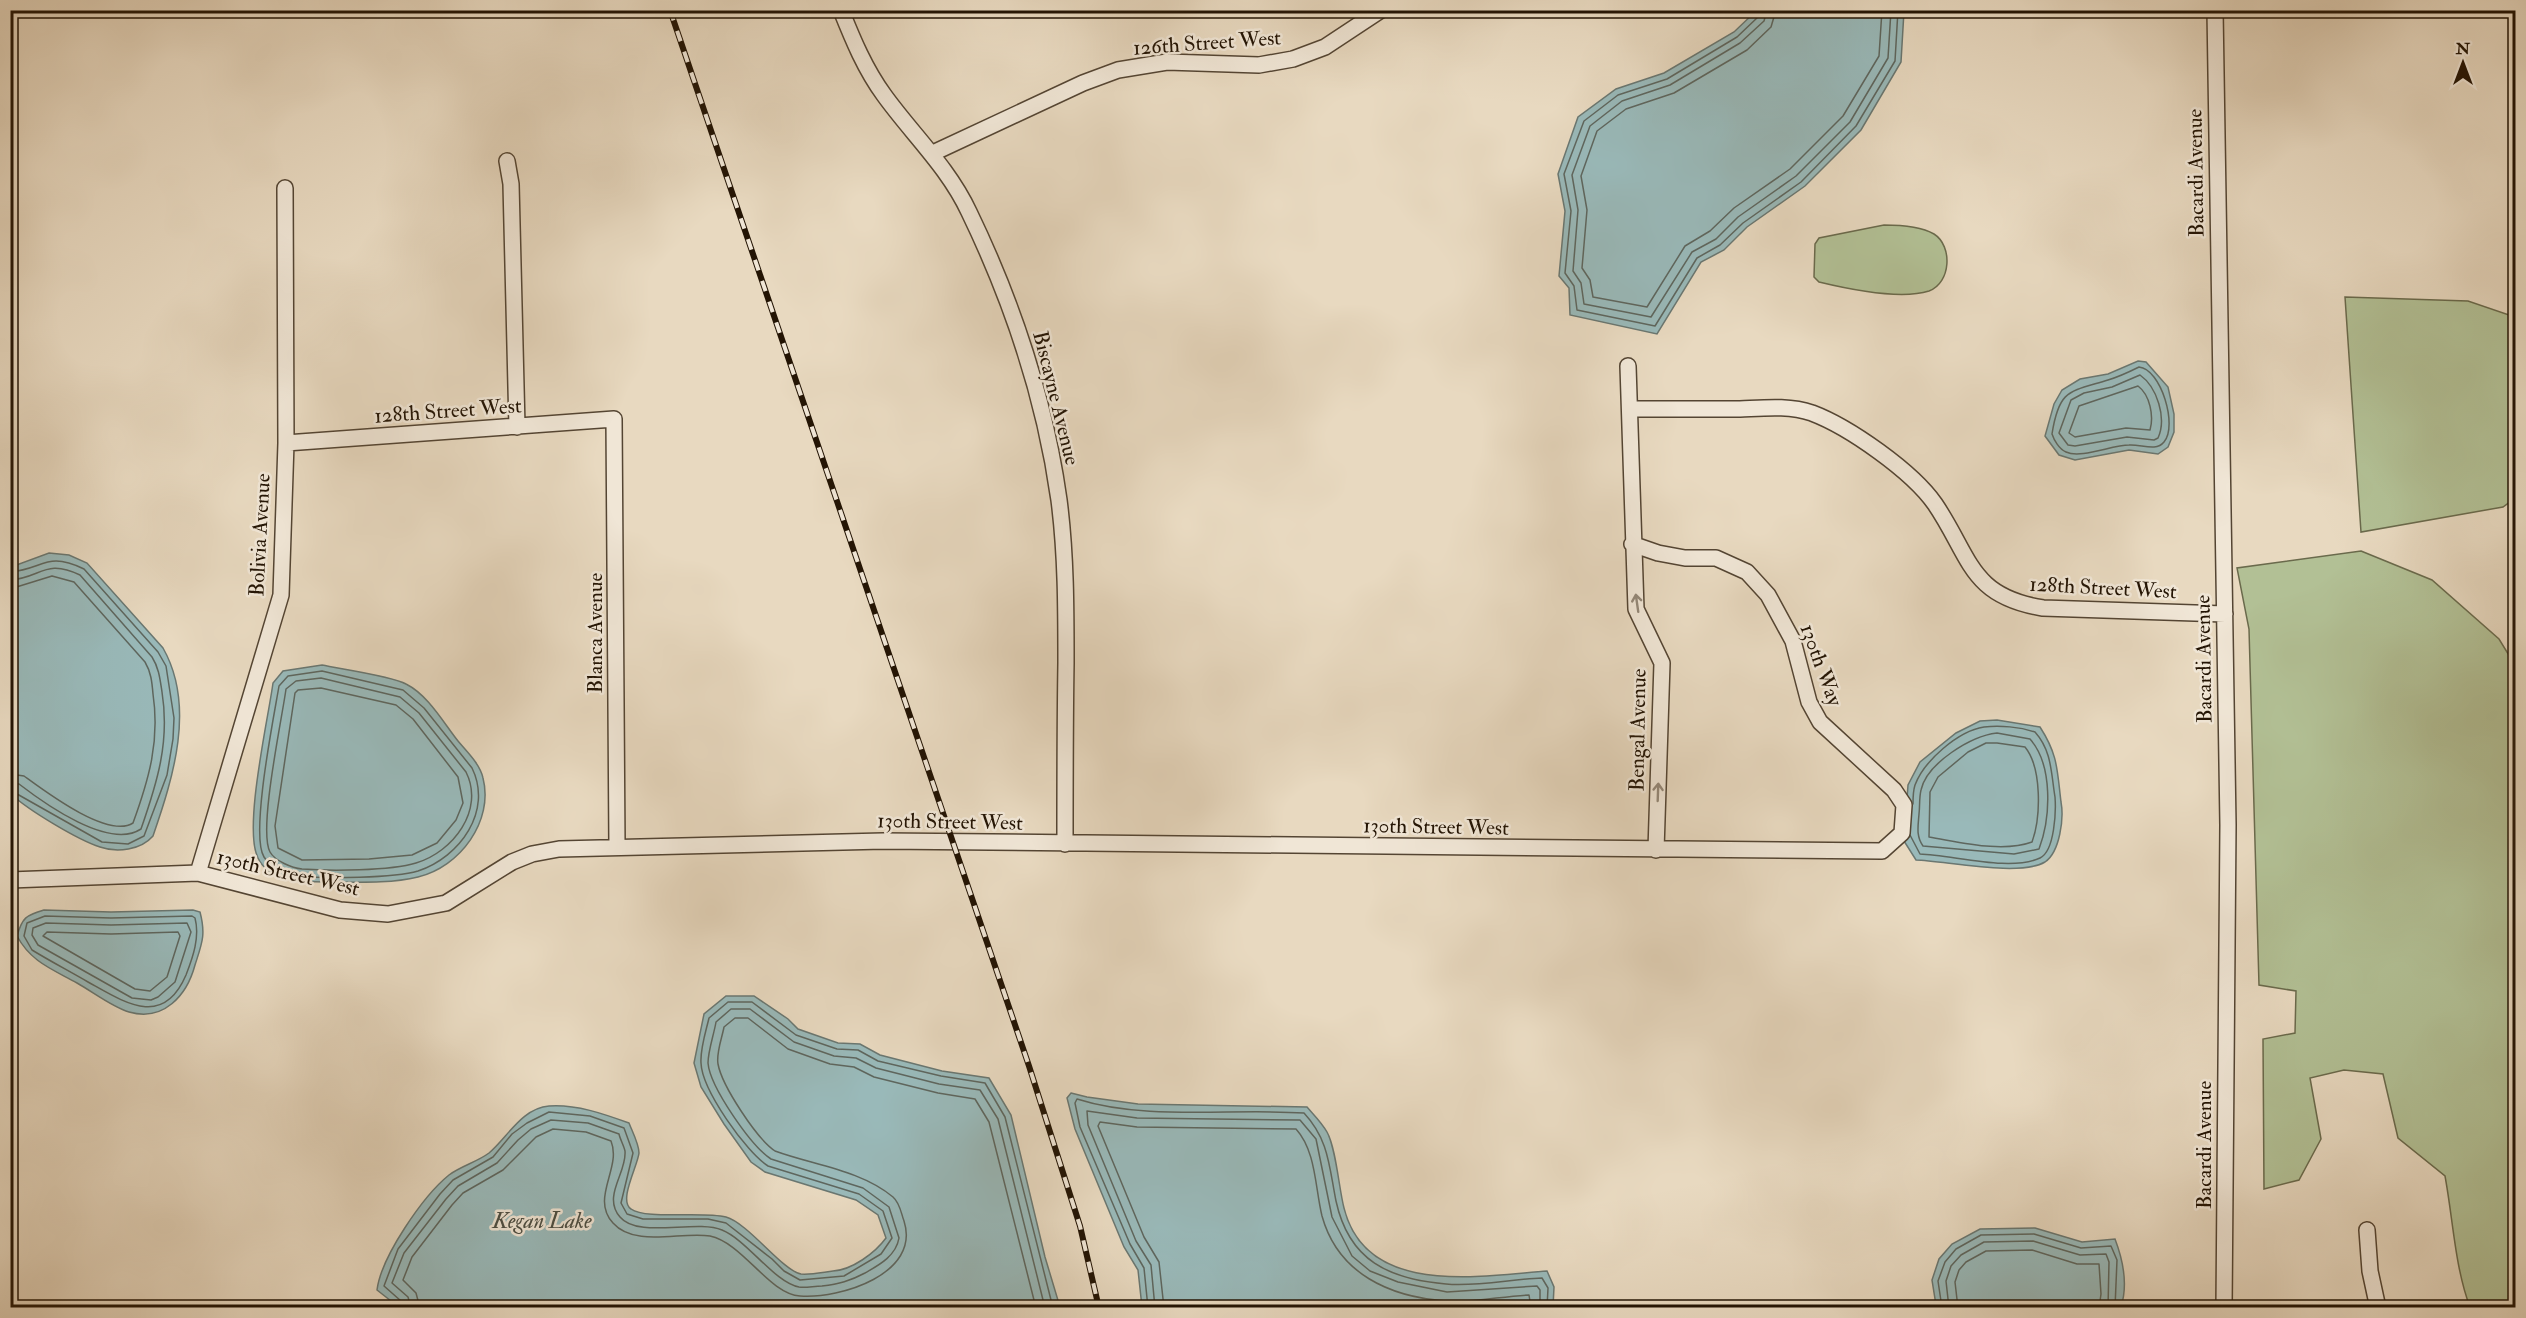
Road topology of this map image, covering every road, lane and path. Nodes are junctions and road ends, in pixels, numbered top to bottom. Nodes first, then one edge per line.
1 (841, 10) edge
2 (1381, 10) edge
3 (2215, 10) edge
4 (933, 153) junction
5 (507, 161) dead end
6 (285, 188) dead end
7 (1628, 366) dead end
8 (1630, 409) junction
9 (614, 419) joint
10 (517, 427) junction
11 (285, 443) junction
12 (1632, 544) junction
13 (2224, 614) junction
14 (1902, 833) joint
15 (1065, 844) junction
16 (617, 847) junction
17 (1656, 850) junction
18 (198, 873) junction
19 (10, 880) edge
20 (2367, 1230) dead end
21 (2224, 1308) edge
22 (2378, 1308) edge

1 - 4 street, Biscayne Avenue
2 - 4 street, 126th Street West
3 - 13 street, Bacardi Avenue
4 - 15 street, Biscayne Avenue
5 - 10 street
6 - 11 street, Bolivia Avenue
7 - 8 street, Bengal Avenue
8 - 12 street, Bengal Avenue
8 - 13 street, 128th Street West
9 - 10 street, 128th Street West
9 - 16 street, Blanca Avenue
10 - 11 street, 128th Street West
11 - 18 street, Bolivia Avenue
12 - 14 street, 130th Way
17 -> 12 street, Bengal Avenue
13 - 21 street, Bacardi Avenue
14 - 17 street, 130th Street West
15 - 16 street, 130th Street West
15 - 17 street, 130th Street West
16 - 18 street, 130th Street West
18 - 19 street, 130th Street West
20 - 22 street

